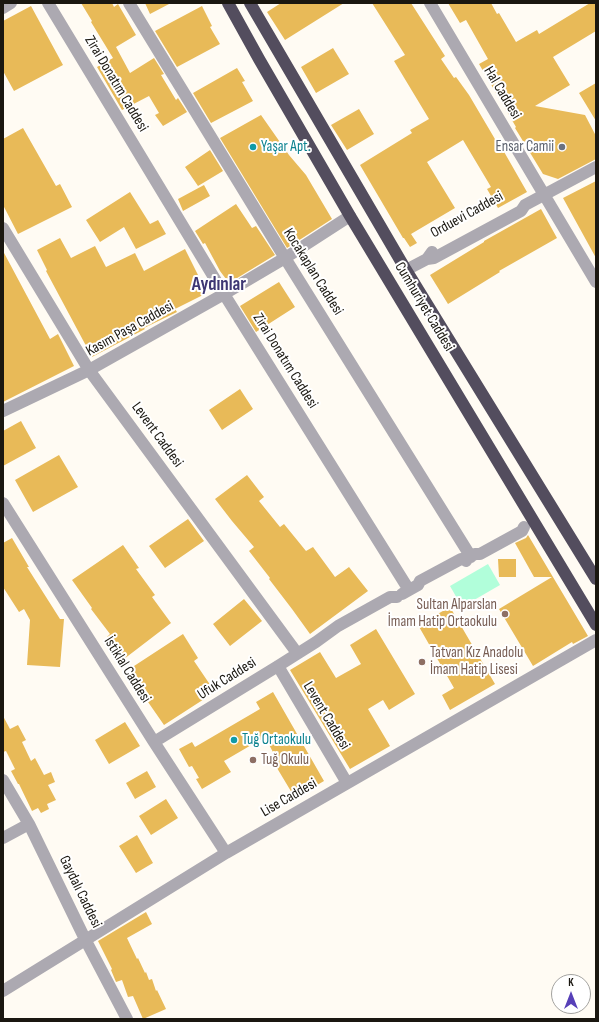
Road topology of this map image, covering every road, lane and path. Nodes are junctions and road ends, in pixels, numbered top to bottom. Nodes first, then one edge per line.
1 (11, 3) edge
2 (48, 3) edge
3 (129, 3) edge
4 (228, 3) edge
5 (250, 3) edge
6 (430, 3) edge
7 (3, 8) edge
8 (596, 167) edge
9 (544, 195) junction
10 (350, 216) junction
11 (3, 228) edge
12 (285, 258) junction
13 (406, 270) junction
14 (596, 282) edge
15 (224, 294) junction
16 (89, 370) junction
17 (3, 411) edge
18 (3, 503) edge
19 (529, 524) junction
20 (471, 557) junction
21 (595, 573) edge
22 (413, 588) junction
23 (596, 625) edge
24 (596, 640) edge
25 (298, 653) junction
26 (278, 666) junction
27 (154, 742) junction
28 (3, 780) edge
29 (347, 783) junction
30 (29, 824) junction
31 (3, 838) edge
32 (226, 853) junction
33 (85, 939) junction
34 (3, 991) edge
35 (127, 1019) edge

1 - 7 street
2 - 15 street, Zirai Donatım Caddesi
3 - 12 street, Kocakaplan Caddesi
4 - 10 highway, Cumhuriyet Caddesi
5 - 13 highway, Cumhuriyet Caddesi
6 - 9 street, Hal Caddesi
8 - 9 street, Orduevi Caddesi
9 - 13 street, Orduevi Caddesi
9 - 14 street, Hal Caddesi
10 - 12 street, Kasım Paşa Caddesi
10 - 19 highway, Cumhuriyet Caddesi
11 - 16 street, Levent Caddesi
12 - 15 street, Kasım Paşa Caddesi
12 - 20 street, Kocakaplan Caddesi
13 - 21 highway, Cumhuriyet Caddesi
15 - 16 street, Kasım Paşa Caddesi
15 - 22 street, Zirai Donatım Caddesi
16 - 17 street, Kasım Paşa Caddesi
16 - 25 street, Levent Caddesi
18 - 27 street, İstiklal Caddesi
19 - 20 street, Ufuk Caddesi
19 - 23 highway, Cumhuriyet Caddesi
20 - 22 street, Ufuk Caddesi
22 - 25 street, Ufuk Caddesi
24 - 29 street, Lise Caddesi
25 - 26 street, Ufuk Caddesi
26 - 27 street, Ufuk Caddesi
26 - 29 street, Levent Caddesi
27 - 32 street, İstiklal Caddesi
28 - 30 street, Gaydalı Caddesi
29 - 32 street, Lise Caddesi
30 - 31 street
30 - 33 street, Gaydalı Caddesi
32 - 33 street, Lise Caddesi
33 - 34 street, Lise Caddesi
33 - 35 street, Gaydalı Caddesi

